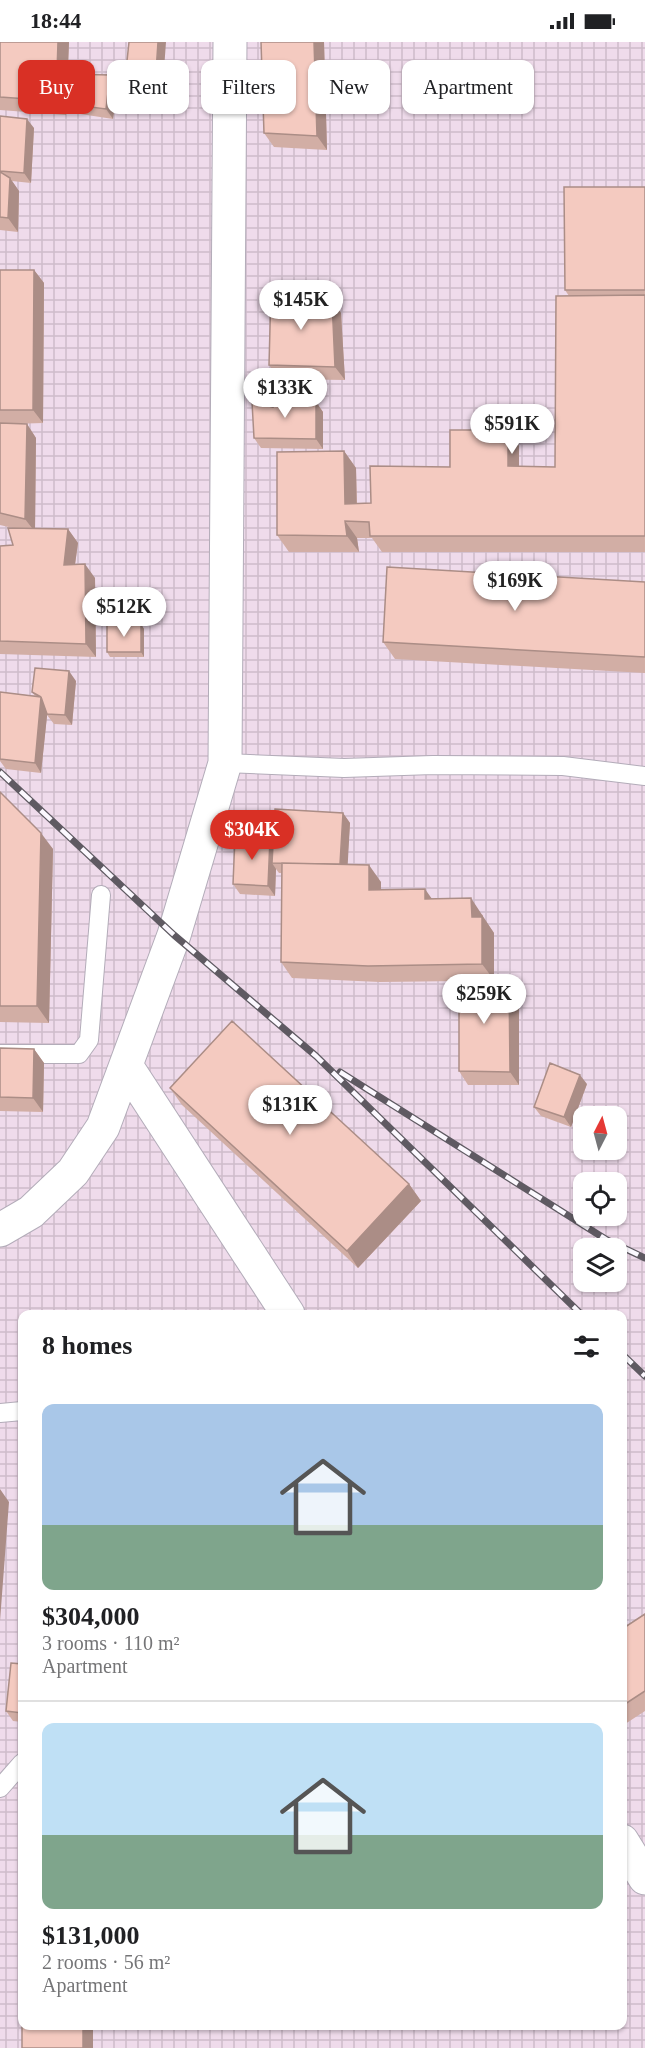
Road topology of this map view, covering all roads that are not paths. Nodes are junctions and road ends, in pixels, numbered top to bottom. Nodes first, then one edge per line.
1 (230, 42) edge
2 (225, 763) junction
3 (645, 776) edge
4 (100, 895) dead end
5 (0, 1054) edge
6 (127, 1067) junction
7 (0, 1230) edge
8 (285, 1310) edge
9 (18, 1411) edge
10 (0, 1413) edge
11 (18, 1768) edge
12 (0, 1788) edge
13 (627, 1849) edge
14 (645, 1878) edge

1 - 2 street
2 - 3 lane
2 - 6 street
4 - 5 lane
6 - 7 street
6 - 8 street
9 - 10 lane
11 - 12 lane
13 - 14 street

